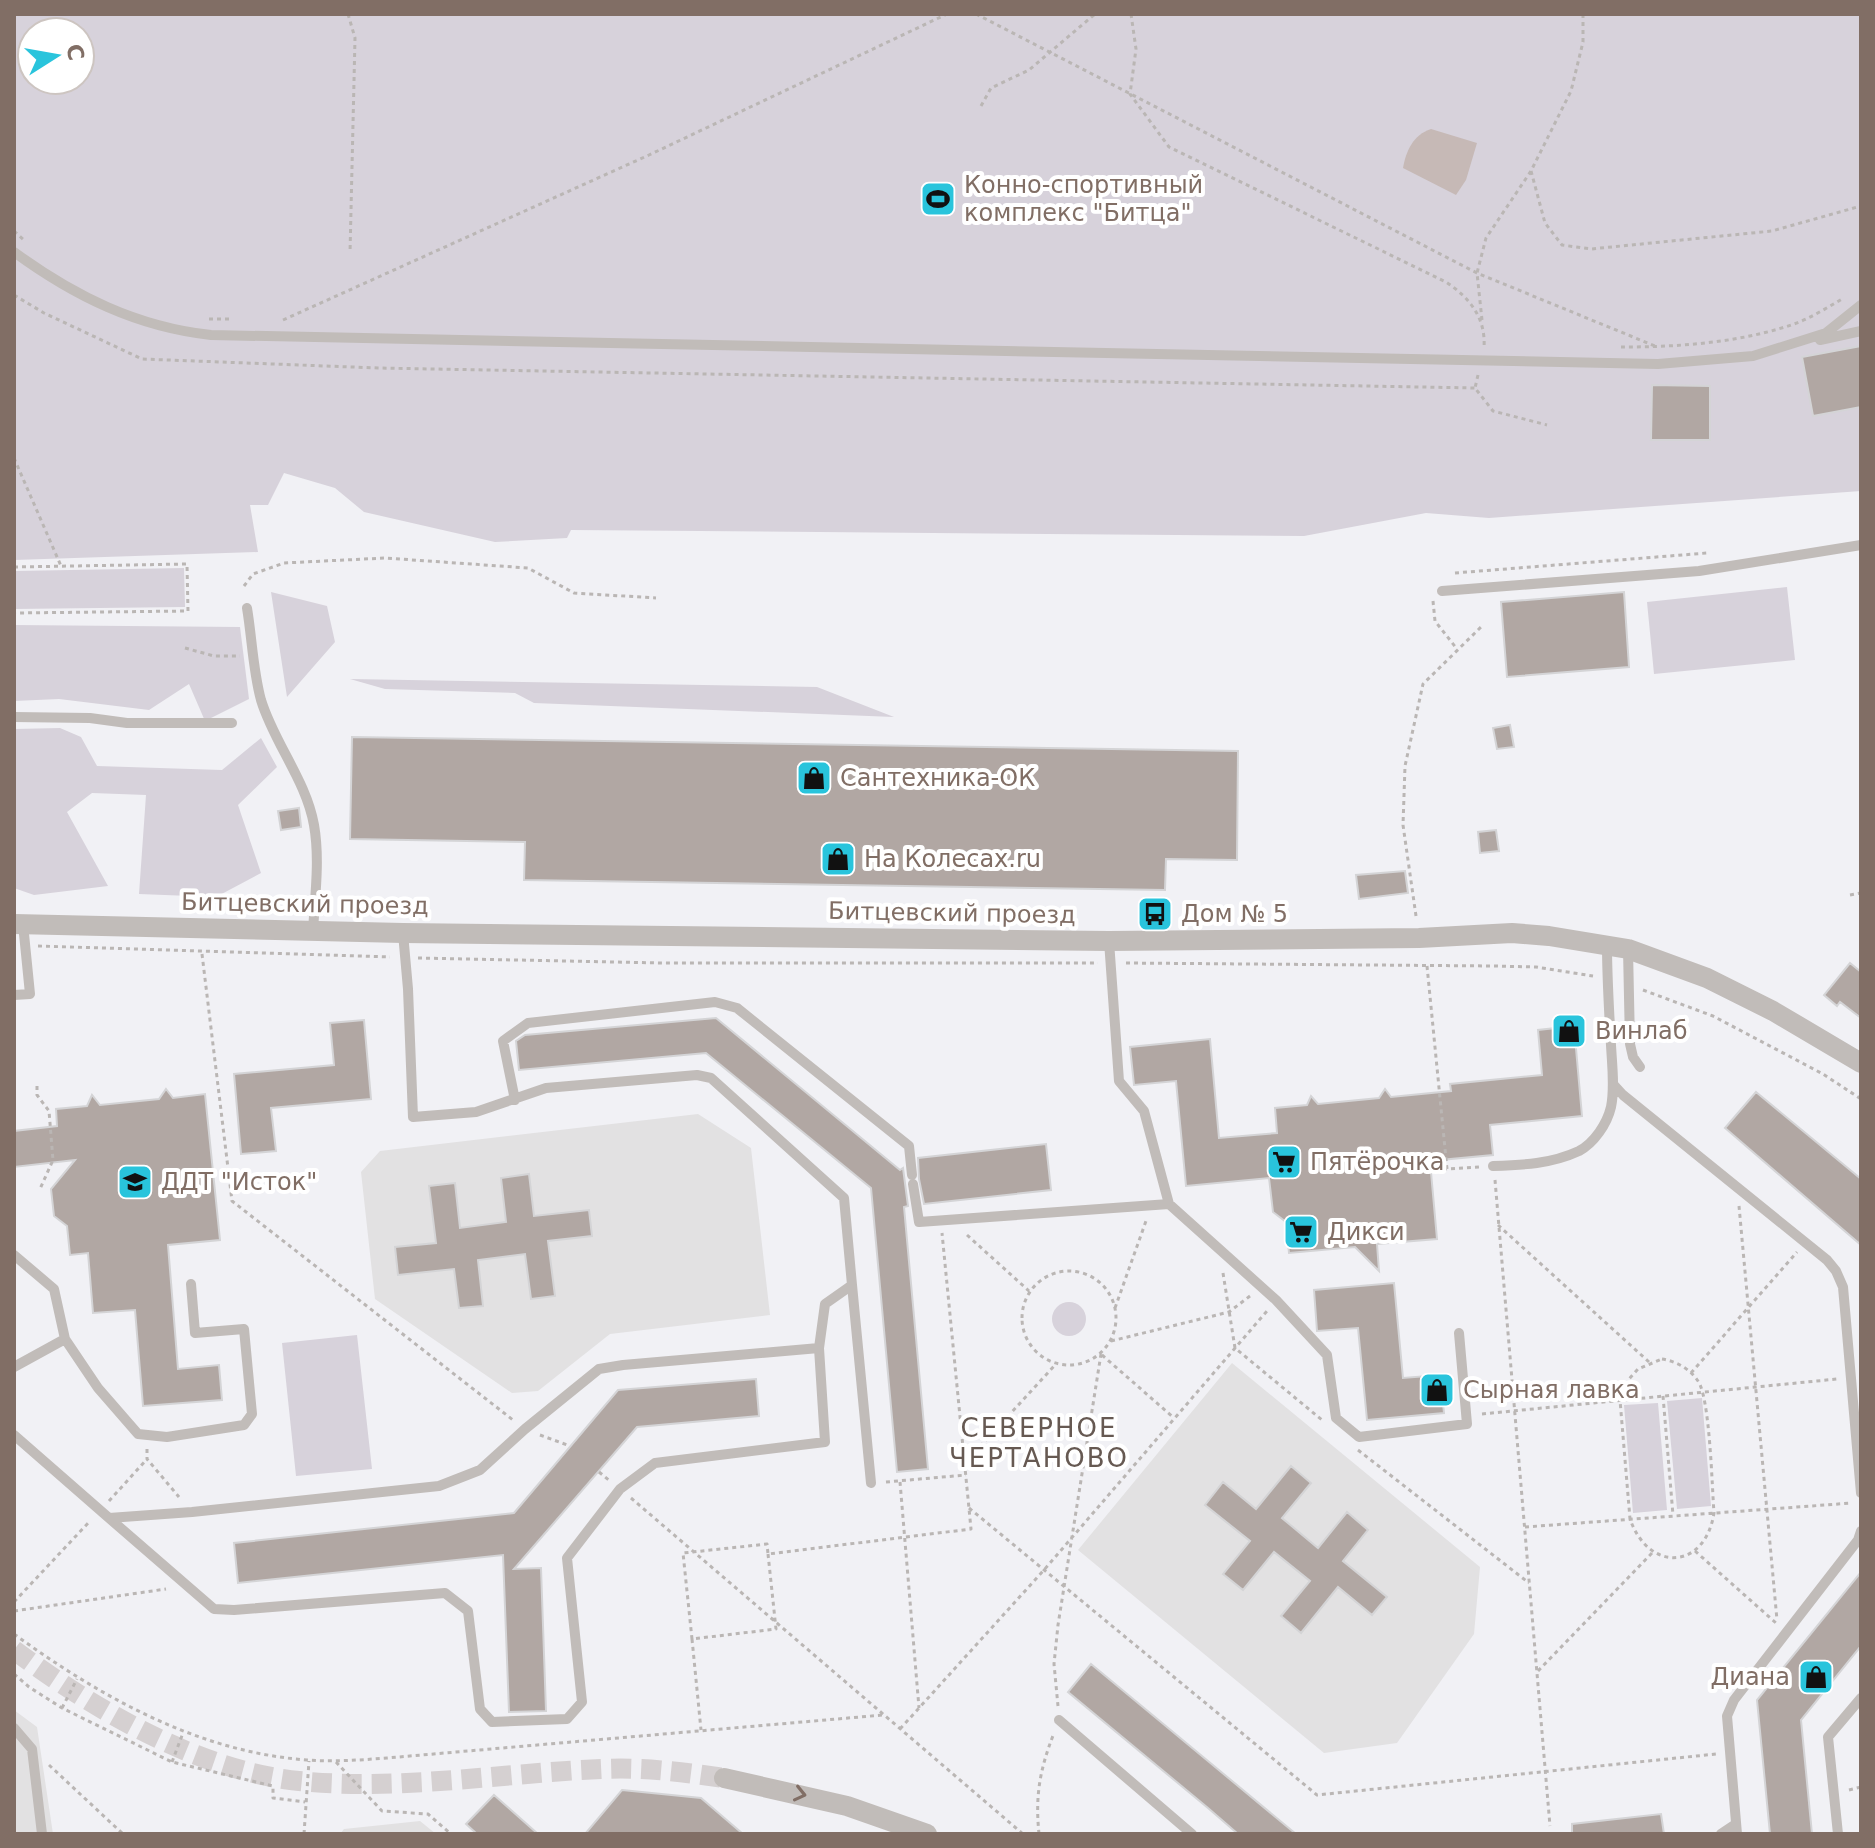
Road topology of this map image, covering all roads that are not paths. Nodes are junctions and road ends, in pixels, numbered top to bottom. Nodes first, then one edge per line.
1 (14, 252) edge
2 (1861, 305) edge
3 (1861, 331) edge
4 (1753, 356) junction
5 (1861, 545) edge
6 (1442, 591) road end
7 (247, 608) dead end
8 (14, 717) edge
9 (232, 723) dead end
10 (19, 924) edge
11 (313, 931) junction
12 (403, 933) junction
13 (1109, 941) junction
14 (1607, 945) junction
15 (1628, 949) junction
16 (14, 995) edge
17 (1861, 1063) edge
18 (1640, 1067) dead end
19 (1613, 1084) junction
20 (515, 1100) junction
21 (1493, 1166) road end
22 (1169, 1204) junction
23 (14, 1255) edge
24 (191, 1284) dead end
25 (852, 1285) junction
26 (1459, 1333) dead end
27 (65, 1339) junction
28 (819, 1348) junction
29 (14, 1367) edge
30 (14, 1435) edge
31 (871, 1483) dead end
32 (1861, 1493) edge
33 (109, 1518) junction
34 (1861, 1531) edge
35 (1861, 1698) edge
36 (1059, 1720) road end
37 (14, 1728) edge
38 (724, 1778) tunnel mouth
39 (1736, 1829) edge
40 (42, 1834) edge
41 (927, 1834) edge
42 (1192, 1834) edge
43 (1721, 1834) edge
44 (1838, 1834) edge

1 - 4 lane
2 - 4 lane
3 - 4 lane
5 - 6 lane
7 - 11 lane
8 - 9 lane
10 - 11 street, Битцевский проезд
10 - 16 lane
11 - 12 street, Битцевский проезд
12 - 13 street, Битцевский проезд
12 - 20 lane
13 - 14 street, Битцевский проезд
13 - 22 lane
14 - 15 street, Битцевский проезд
14 - 19 lane
15 - 17 street, Битцевский проезд
15 - 18 lane
19 - 21 lane
19 - 32 lane
20 - 22 lane
20 - 25 lane
22 - 26 lane
23 - 27 lane
24 - 27 lane
25 - 28 lane
25 - 31 lane
27 - 29 lane
28 - 33 lane
28 - 33 lane
30 - 33 lane
34 - 39 lane
35 - 44 lane
36 - 42 lane
37 - 40 lane
38 -> 41 street
39 - 43 lane

